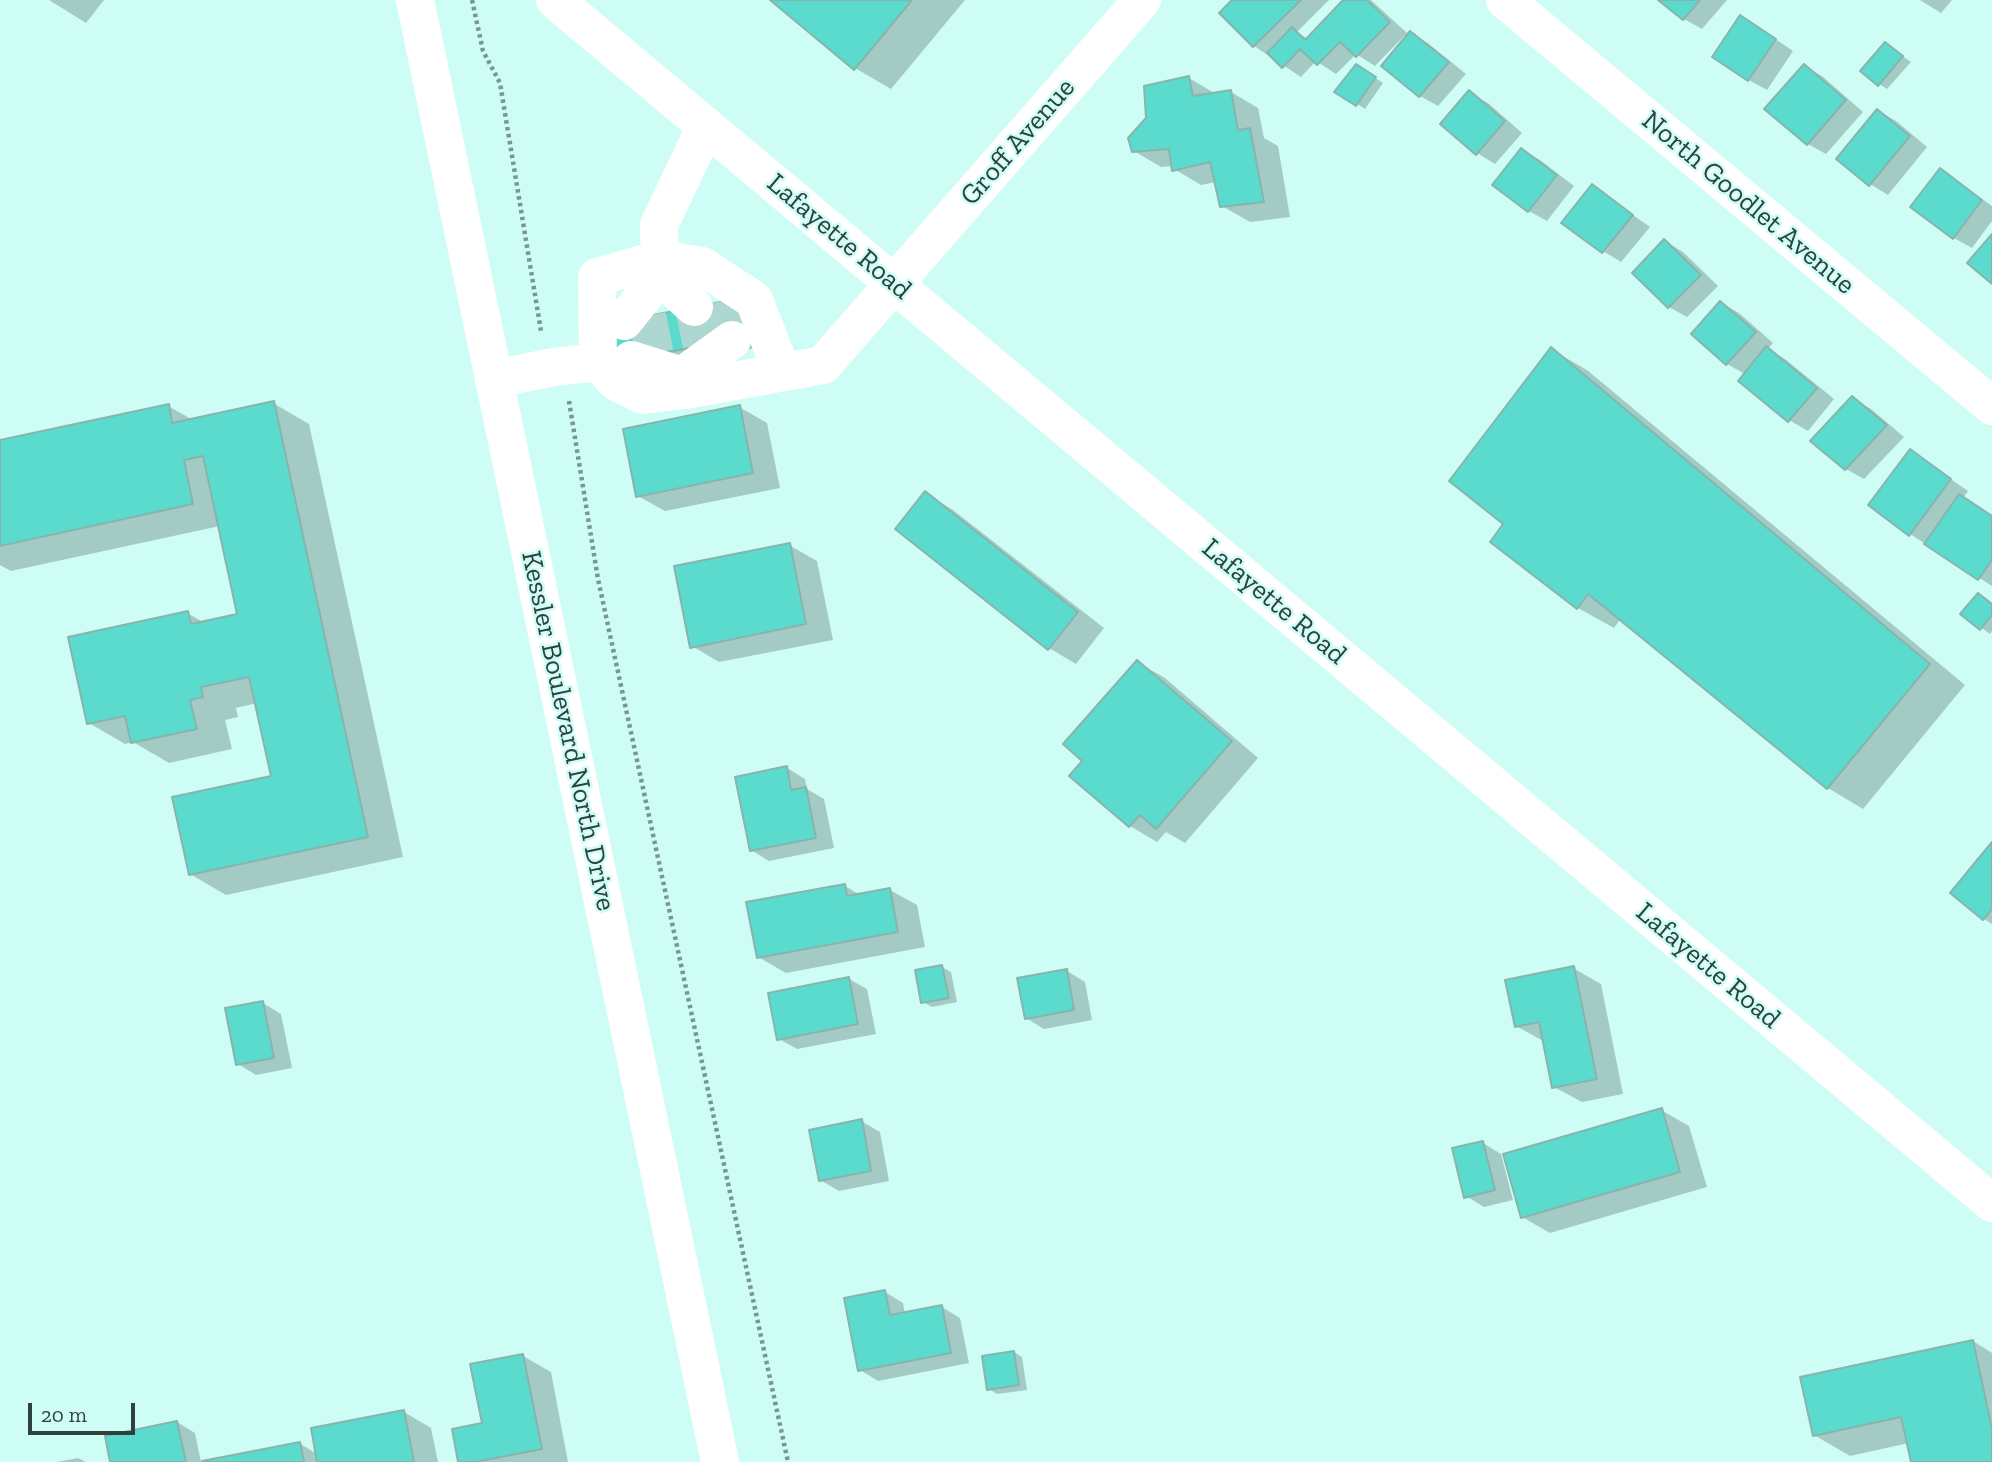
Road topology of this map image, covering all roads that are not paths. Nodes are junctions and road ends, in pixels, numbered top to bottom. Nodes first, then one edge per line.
1 (415, 0) edge
2 (555, 0) edge
3 (1142, 0) edge
4 (1505, 0) edge
5 (706, 126) junction
6 (660, 267) junction
7 (895, 285) junction
8 (709, 304) tunnel mouth
9 (635, 318) tunnel mouth
10 (669, 361) junction
11 (782, 372) junction
12 (494, 379) junction
13 (1992, 406) edge
14 (1992, 1203) edge
15 (720, 1462) edge

1 - 12 main road, Kessler Boulevard North Drive
2 - 5 main road, Lafayette Road
3 - 7 main road, Groff Avenue
4 - 13 main road, North Goodlet Avenue
5 - 6 main road
5 - 7 main road, Lafayette Road
6 - 8 main road
6 - 9 main road
6 - 10 main road
6 - 11 main road
7 - 11 main road, Groff Avenue
7 - 14 main road, Lafayette Road
10 - 11 main road, Groff Avenue
10 - 12 main road, Groff Avenue
12 - 15 main road, Kessler Boulevard North Drive

